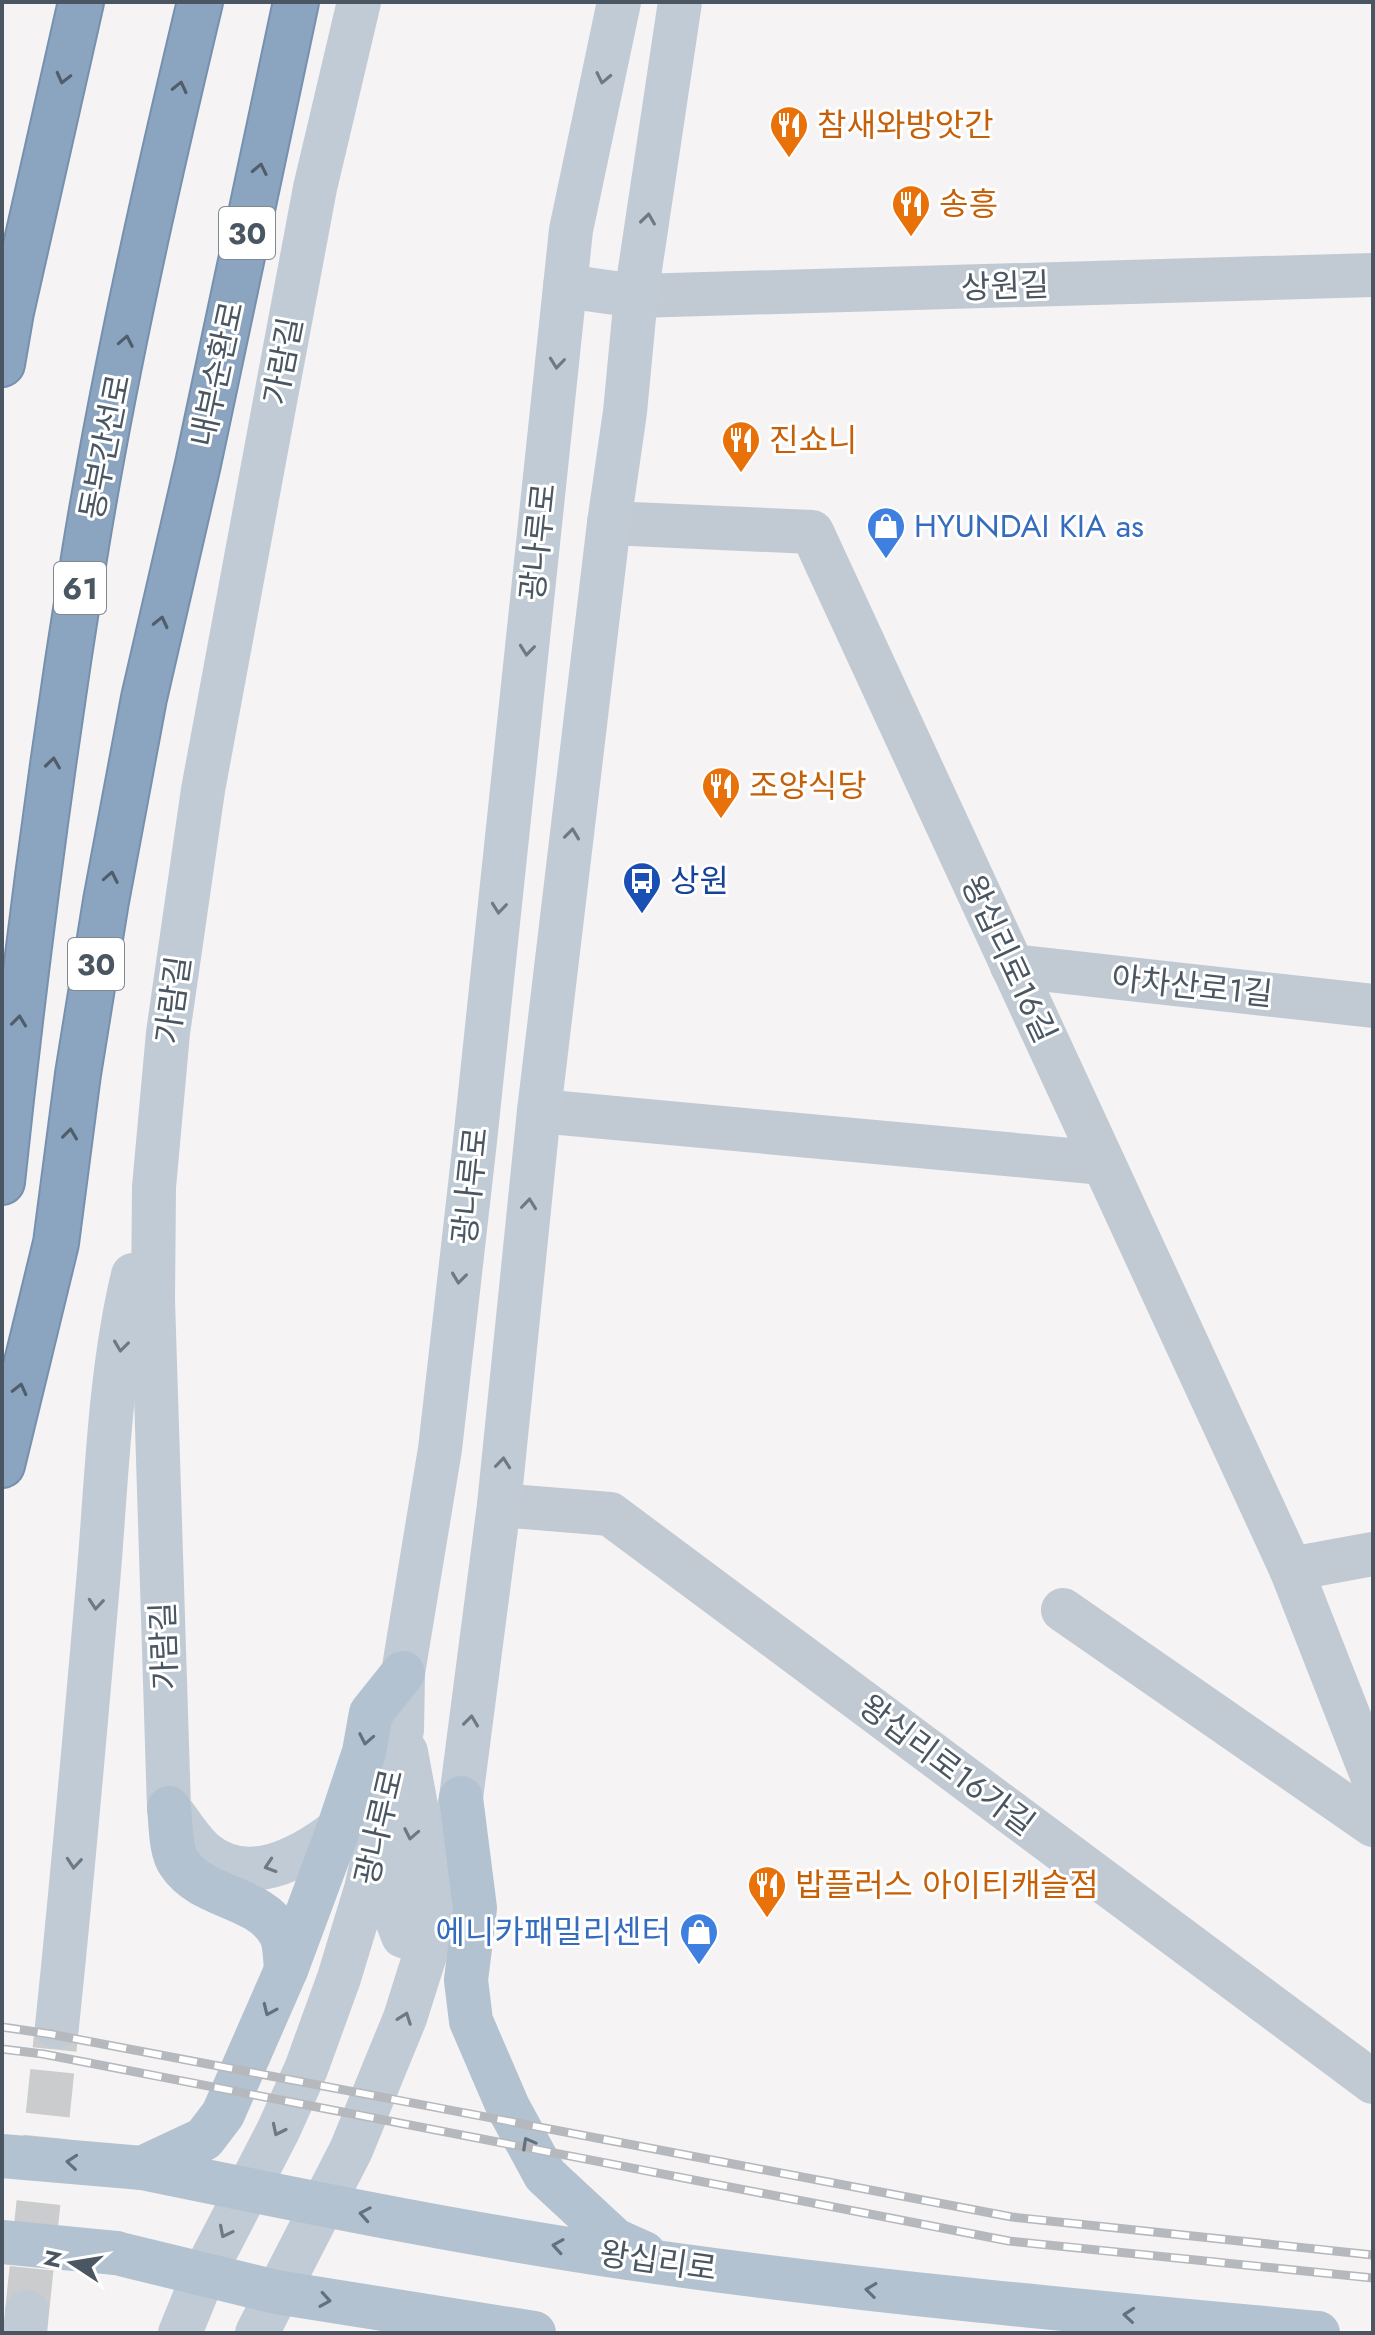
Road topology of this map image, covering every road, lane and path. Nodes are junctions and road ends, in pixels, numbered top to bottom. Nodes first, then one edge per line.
1 (81, 2) edge
2 (200, 2) edge
3 (296, 2) edge
4 (359, 2) edge
5 (619, 2) edge
6 (680, 2) edge
7 (1373, 275) edge
8 (565, 286) junction
9 (636, 296) junction
10 (2, 364) edge
11 (609, 523) junction
12 (1012, 966) junction
13 (1373, 1006) edge
14 (539, 1111) junction
15 (1103, 1163) junction
16 (2, 1182) edge
17 (154, 1187) junction
18 (2, 1465) edge
19 (499, 1505) junction
20 (1373, 1554) edge
21 (1291, 1569) junction
22 (1063, 1610) dead end
23 (403, 1673) junction
24 (402, 1730) junction
25 (1373, 1778) edge
26 (461, 1798) junction
27 (169, 1808) junction
28 (1373, 1825) edge
29 (338, 1830) junction
30 (429, 1944) junction
31 (286, 1970) junction
32 (57, 2026) tunnel mouth
33 (1373, 2082) edge
34 (2, 2156) edge
35 (142, 2168) junction
36 (247, 2189) junction
37 (321, 2206) junction
38 (2, 2242) edge
39 (668, 2264) junction
40 (204, 2274) junction
41 (276, 2292) junction
42 (180, 2333) edge
43 (257, 2333) edge
44 (534, 2333) edge
45 (1318, 2333) edge

1 -> 10 highway
16 -> 2 highway, 동부간선로 / 61
18 -> 3 highway, 내부순환로 / 30
4 - 17 main road, 가람길
5 -> 8 main road, 광나루로
9 -> 6 main road, 광나루로
7 - 9 street, 상원길
8 - 9 main road
8 -> 23 main road, 광나루로
9 - 11 main road, 광나루로
11 - 12 street, 왕십리로16길
14 -> 11 main road, 광나루로
12 - 13 street, 아차산로1길
12 - 15 street, 왕십리로16길
14 - 15 street, 광나루로
19 -> 14 main road, 광나루로
15 - 21 street, 왕십리로16길
17 - 27 main road, 가람길
17 -> 32 main road
26 -> 19 main road, 광나루로
19 - 33 street, 왕십리로16가길
20 - 21 street
21 - 25 street, 왕십리로16길
22 - 28 street
23 - 24 main road, 광나루로
23 -> 29 main road
24 -> 30 main road
24 -> 36 main road, 광나루로
26 - 30 main road, 광나루로
39 -> 26 main road
29 -> 27 main road
27 - 31 main road
29 - 31 main road
37 -> 30 main road, 광나루로
31 -> 35 main road
35 -> 34 main road, 왕십리로, bridge
35 - 36 main road, 왕십리로
36 - 37 main road, 왕십리로
36 -> 40 main road, 광나루로
39 -> 37 main road, 왕십리로
37 - 41 main road, 광나루로
38 - 40 main road, bridge
45 -> 39 main road, 왕십리로
40 - 41 main road
40 - 42 main road, 광나루로
41 - 43 main road, 광나루로
41 -> 44 main road

